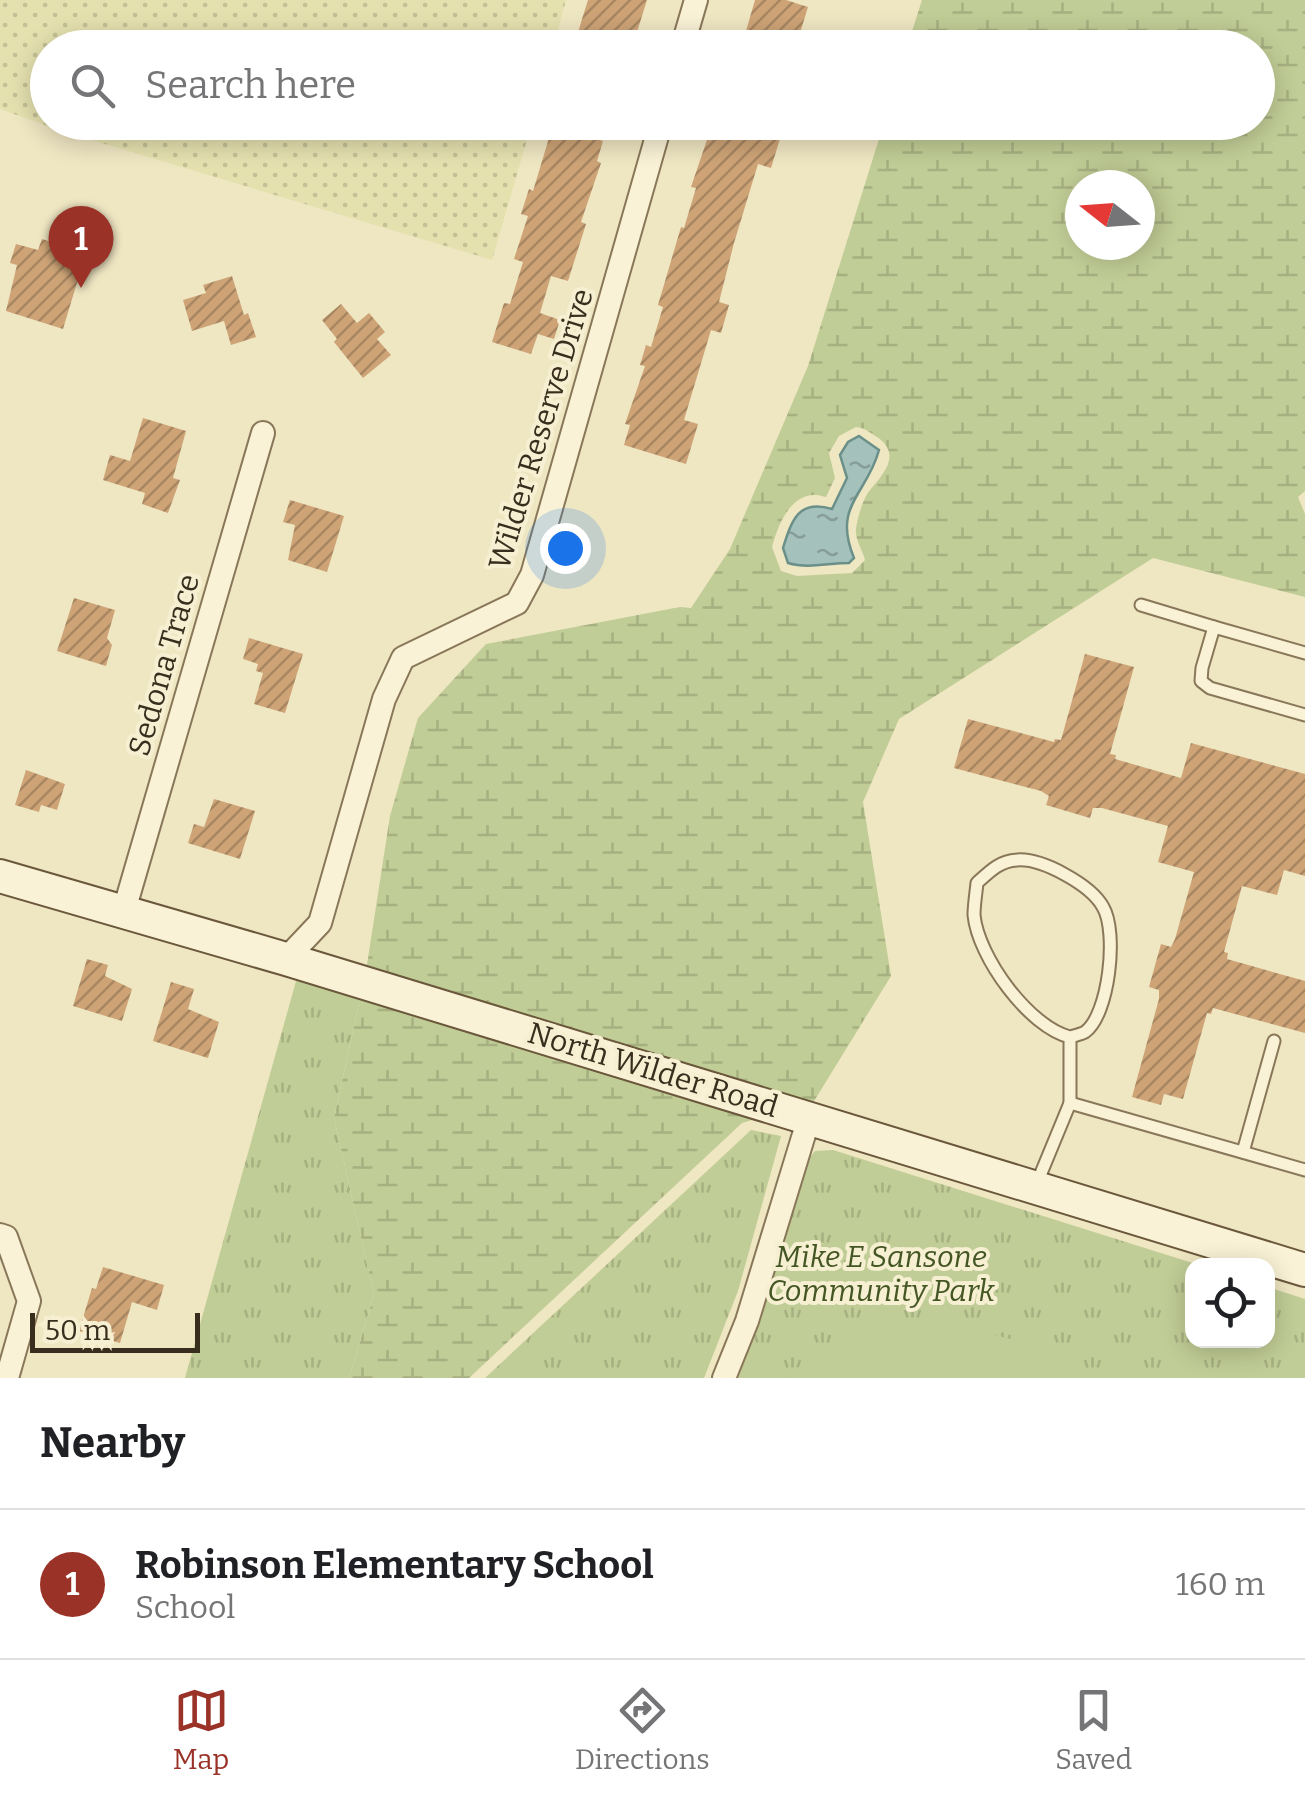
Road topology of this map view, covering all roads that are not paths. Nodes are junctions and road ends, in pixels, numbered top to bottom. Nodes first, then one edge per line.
1 (696, 0) edge
2 (687, 30) edge
3 (656, 140) edge
4 (263, 433) dead end
5 (1141, 606) dead end
6 (1214, 627) junction
7 (1305, 653) edge
8 (1305, 716) edge
9 (0, 876) edge
10 (123, 914) junction
11 (286, 959) junction
12 (1070, 1036) junction
13 (1274, 1041) dead end
14 (1070, 1103) junction
15 (809, 1118) junction
16 (1243, 1152) junction
17 (1305, 1170) edge
18 (1034, 1188) junction
19 (0, 1235) edge
20 (1305, 1270) edge
21 (7, 1378) edge
22 (724, 1378) edge

1 - 2 street
3 - 11 street, Wilder Reserve Drive
4 - 10 street, Sedona Trace
5 - 6 lane
6 - 7 lane
6 - 8 lane
9 - 10 street, North Wilder Road
10 - 11 street, North Wilder Road
11 - 15 street, North Wilder Road
12 - 12 lane
12 - 14 lane
13 - 16 lane
14 - 16 lane
14 - 18 lane
15 - 18 street, North Wilder Road
15 - 22 street
16 - 17 lane
18 - 20 street, North Wilder Road
19 - 21 street

